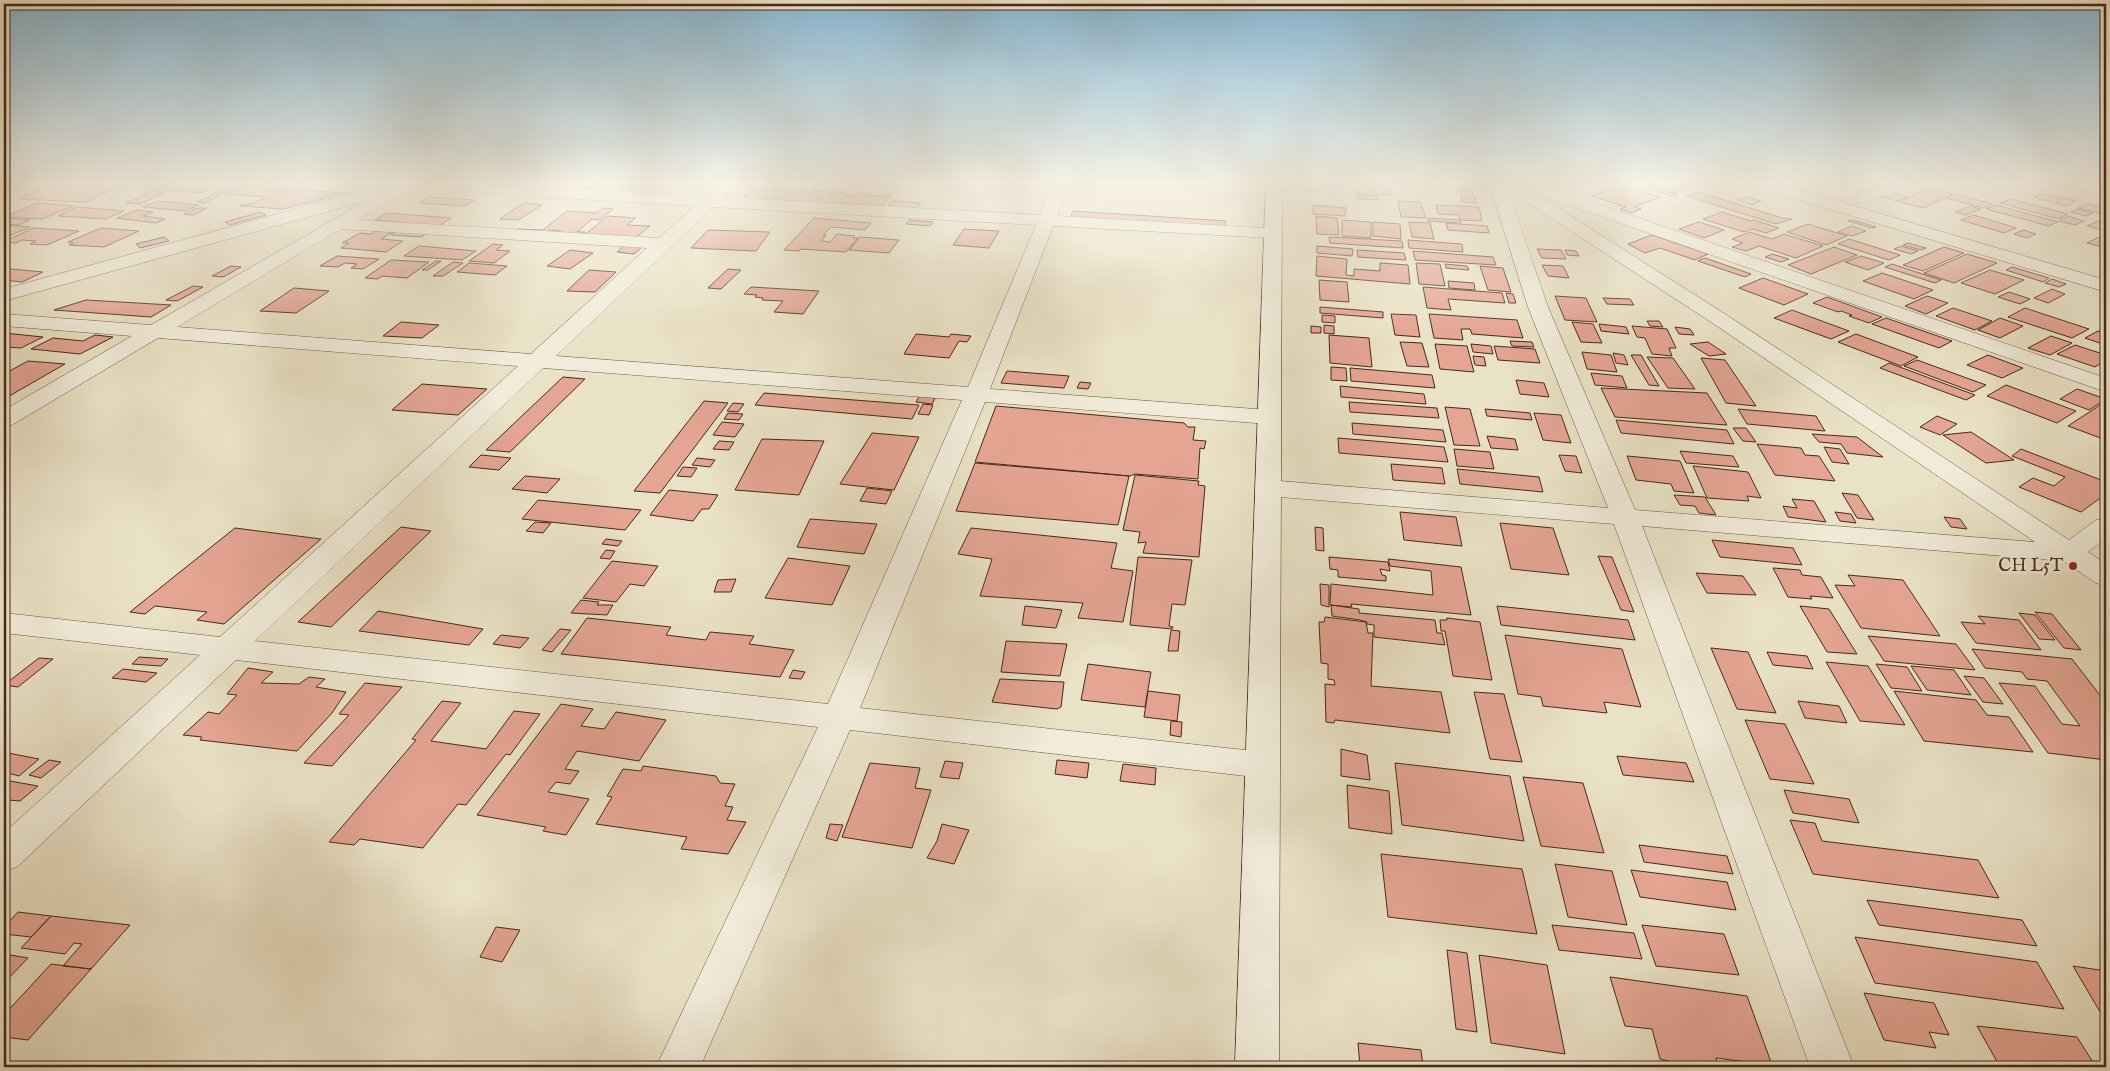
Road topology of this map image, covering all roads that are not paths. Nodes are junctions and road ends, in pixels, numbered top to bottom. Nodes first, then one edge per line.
1 (234, 232) edge
2 (325, 232) edge
3 (468, 232) edge
4 (676, 232) edge
5 (1041, 232) edge
6 (1255, 232) edge
7 (1513, 232) edge
8 (1585, 232) edge
9 (1662, 232) edge
10 (1924, 232) edge
11 (1980, 232) edge
12 (1273, 233) joint
13 (663, 244) junction
14 (2069, 258) dead end
15 (2106, 286) edge
16 (4, 296) edge
17 (4, 320) edge
18 (154, 332) junction
19 (537, 361) junction
20 (2106, 385) edge
21 (976, 395) junction
22 (1270, 417) junction
23 (4, 420) edge
24 (1268, 488) junction
25 (1626, 519) junction
26 (2106, 526) edge
27 (2069, 553) junction
28 (2106, 577) edge
29 (4, 622) edge
30 (228, 648) junction
31 (839, 717) junction
32 (1263, 765) junction
33 (4, 856) edge
34 (678, 1067) edge
35 (1256, 1067) edge
36 (1832, 1067) edge

1 - 16 street
2 - 18 street
3 - 13 street
4 - 13 street
5 - 21 street
6 - 12 street
7 - 25 street
8 - 27 street
9 - 20 street
10 - 15 street
11 - 14 street
12 - 22 street
13 - 19 street
17 - 18 street
18 - 19 street
18 - 23 street
19 - 21 street
19 - 30 street
21 - 22 street
21 - 31 street
22 - 24 street
24 - 25 street
24 - 32 street
25 - 27 street
25 - 36 street
26 - 27 street
27 - 28 street
29 - 30 street
30 - 31 street
30 - 33 street
31 - 32 street
31 - 34 street
32 - 35 street

